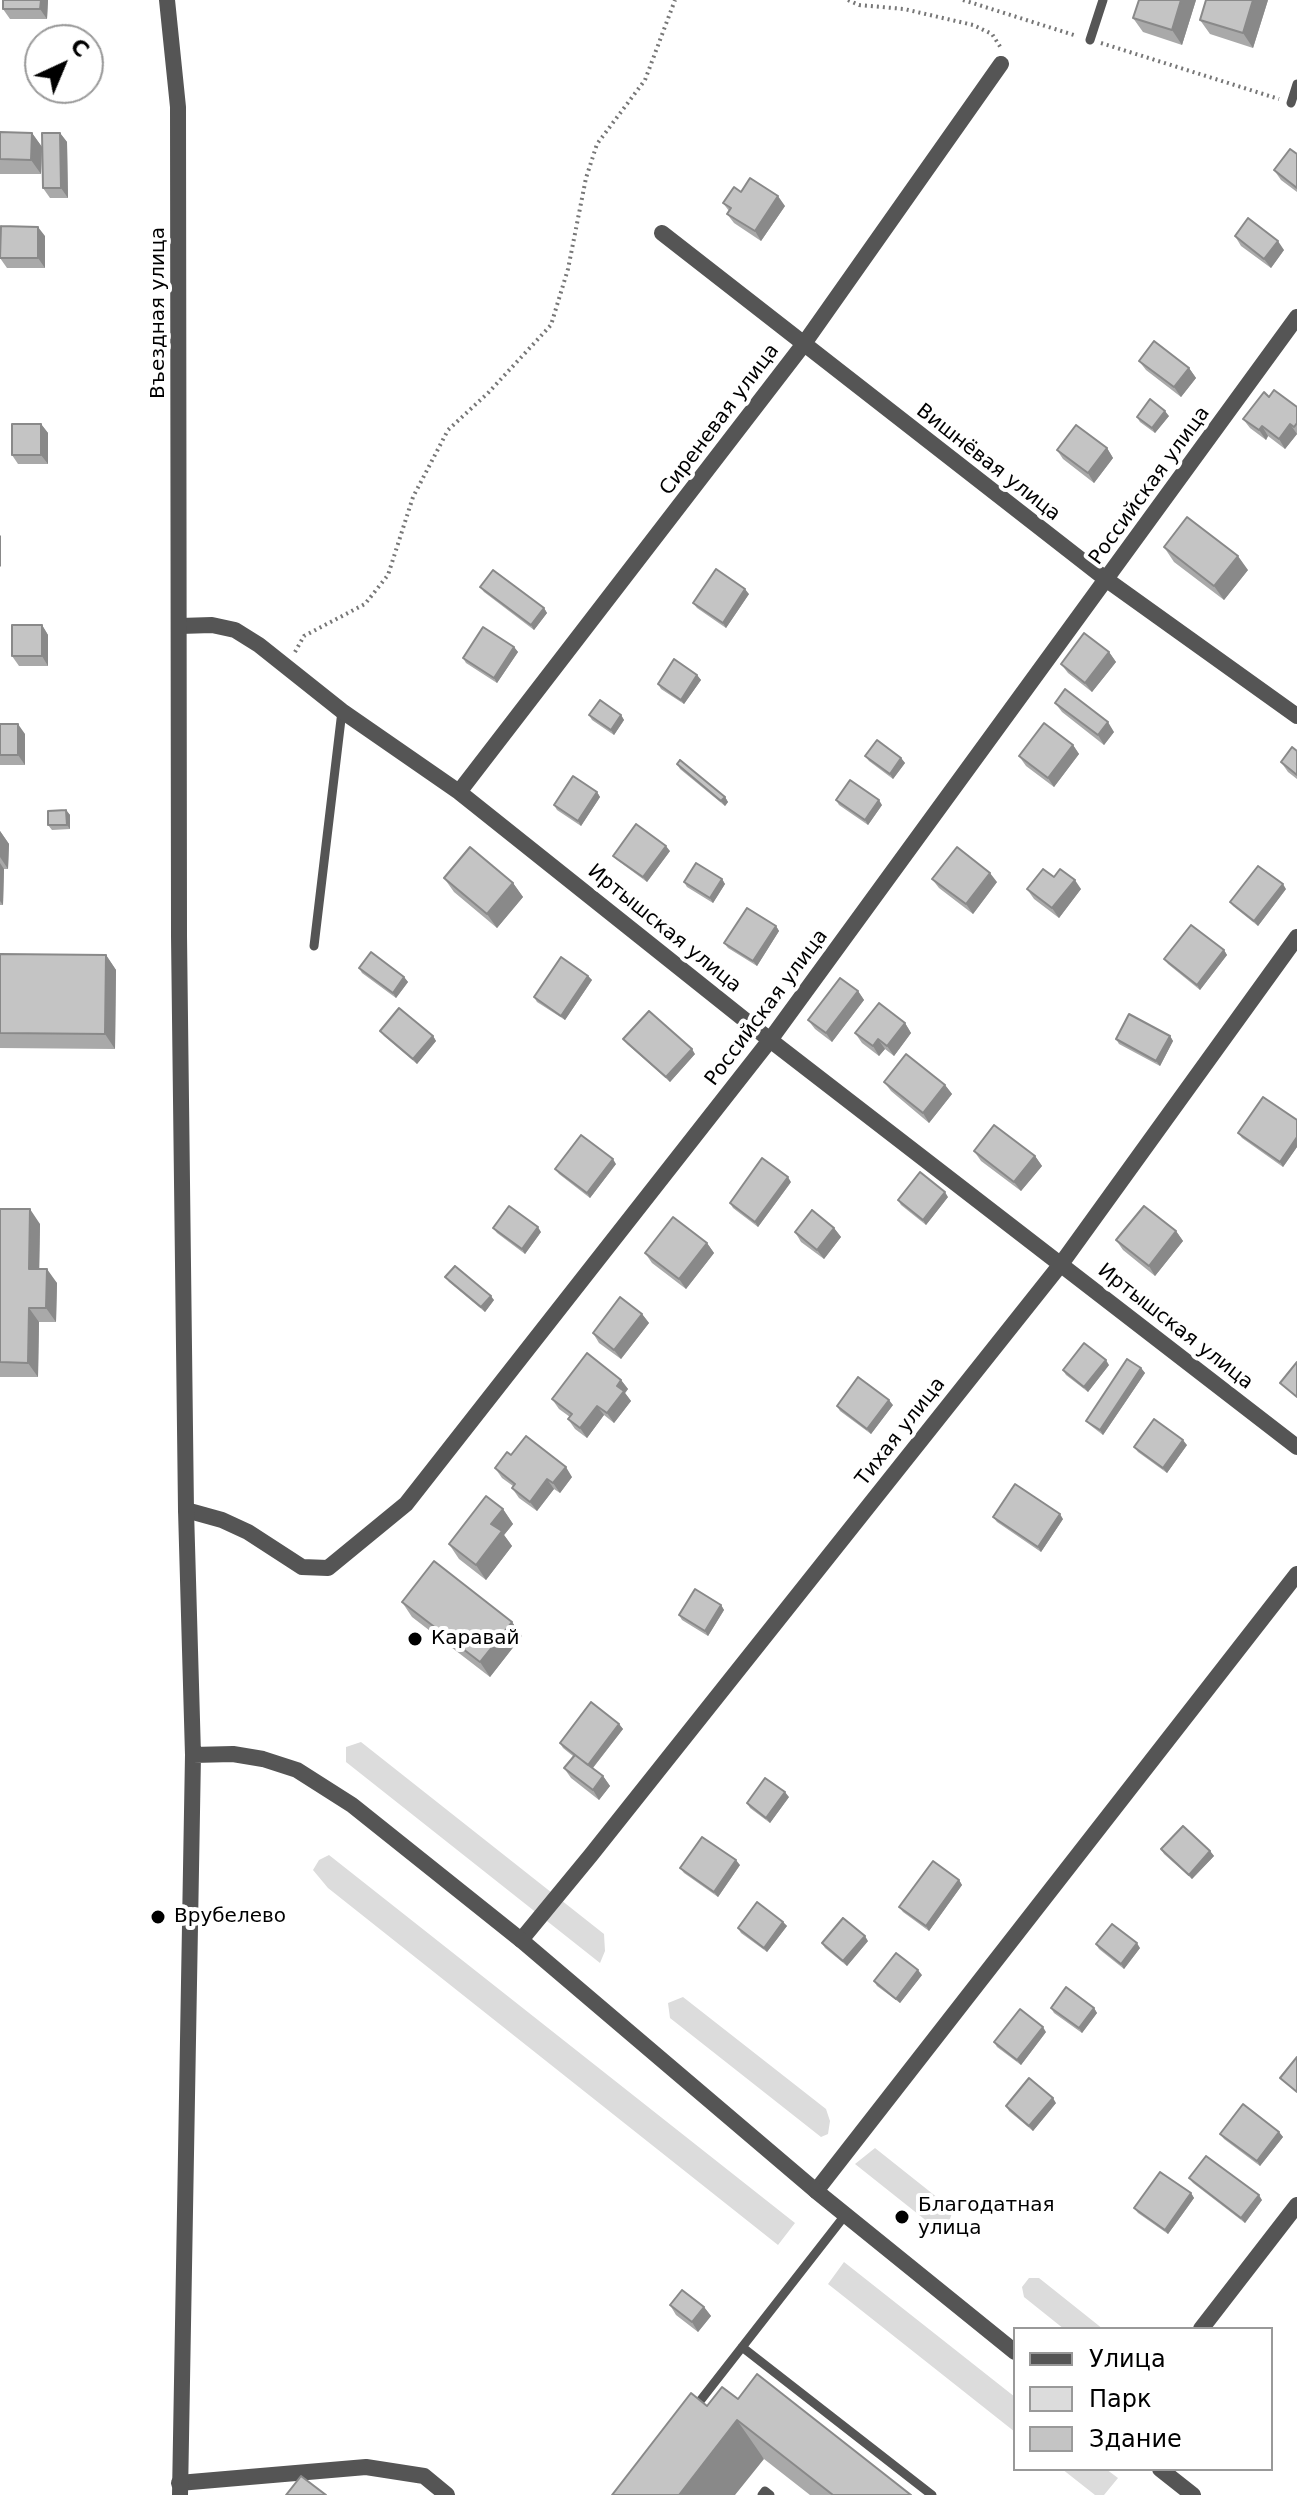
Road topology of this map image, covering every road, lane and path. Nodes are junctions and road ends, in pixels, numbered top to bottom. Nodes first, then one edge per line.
1 (167, 0) edge
2 (848, 0) edge
3 (963, 0) edge
4 (1103, 0) edge
5 (675, 2) edge
6 (1090, 40) junction
7 (1001, 64) joint
8 (1297, 84) edge
9 (1291, 103) joint
10 (662, 233) dead end
11 (1297, 317) edge
12 (803, 345) junction
13 (1107, 580) junction
14 (180, 626) junction
15 (286, 667) junction
16 (342, 711) junction
17 (1297, 716) edge
18 (459, 792) junction
19 (1297, 937) edge
20 (314, 946) dead end
21 (770, 1040) junction
22 (1061, 1264) junction
23 (1297, 1447) edge
24 (186, 1510) junction
25 (1297, 1574) edge
26 (193, 1755) junction
27 (521, 1940) junction
28 (816, 2191) junction
29 (1297, 2205) edge
30 (846, 2214) junction
31 (1203, 2327) edge
32 (742, 2347) junction
33 (1013, 2350) edge
34 (685, 2421) edge
35 (1163, 2471) edge
36 (180, 2489) edge
37 (447, 2495) edge
38 (762, 2495) edge
39 (770, 2495) edge
40 (932, 2495) edge
41 (1193, 2495) edge

1 - 14 street, Въездная улица
2 - 7 path
3 - 6 path
4 - 6 lane
5 - 15 path
6 - 9 path
7 - 12 street, Сиреневая улица
8 - 9 lane
10 - 12 street, Вишнёвая улица
11 - 13 street, Российская улица
12 - 13 street, Вишнёвая улица
12 - 18 street, Сиреневая улица
13 - 17 street, Вишнёвая улица
13 - 21 street, Российская улица
14 - 15 street, Иртышская улица
14 - 24 street, Въездная улица
15 - 16 street, Иртышская улица
16 - 18 street, Иртышская улица
16 - 20 lane
18 - 21 street, Иртышская улица
19 - 22 street, Тихая улица
21 - 22 street, Иртышская улица
21 - 24 street, Российская улица
22 - 23 street, Иртышская улица
22 - 27 street, Тихая улица
24 - 26 street, Въездная улица
25 - 28 street
26 - 27 street
26 - 36 street, Въездная улица
27 - 28 street
28 - 30 street
29 - 31 street
30 - 32 lane
30 - 33 street
32 - 34 lane
32 - 40 lane
35 - 41 street
36 - 37 street
38 - 39 lane

